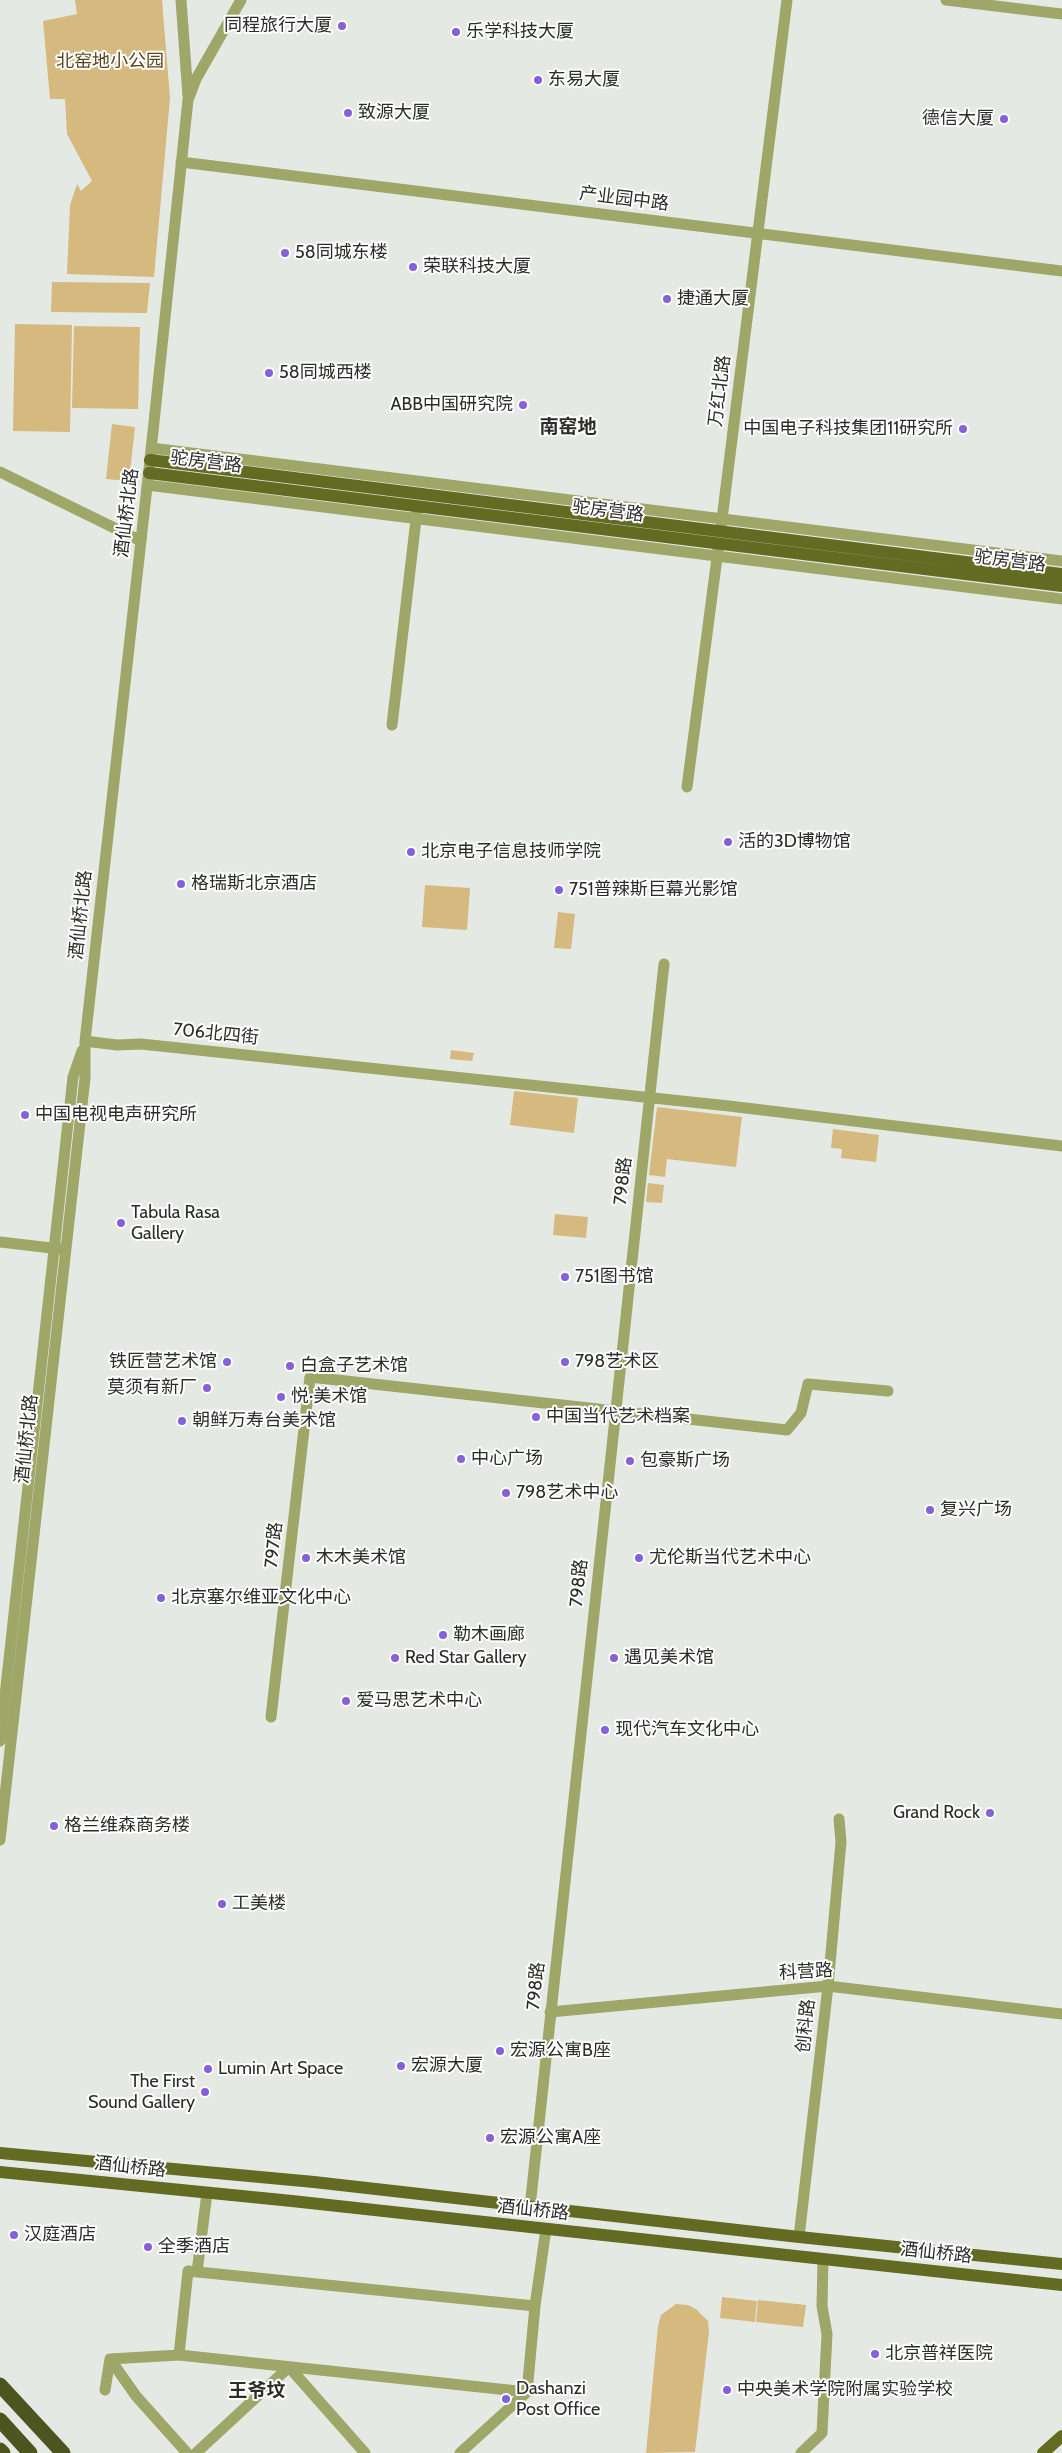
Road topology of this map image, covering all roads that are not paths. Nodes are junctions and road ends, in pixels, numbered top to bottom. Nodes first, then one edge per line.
1 (181, 0) edge
2 (241, 0) edge
3 (787, 0) edge
4 (946, 0) edge
5 (1062, 14) edge
6 (188, 100) junction
7 (181, 162) junction
8 (758, 233) junction
9 (1062, 271) edge
10 (149, 466) junction
11 (0, 472) edge
12 (418, 505) junction
13 (416, 518) junction
14 (720, 531) junction
15 (141, 541) junction
16 (717, 556) junction
17 (1062, 561) edge
18 (1062, 574) edge
19 (1062, 586) edge
20 (1062, 599) edge
21 (392, 725) dead end
22 (687, 787) dead end
23 (664, 964) dead end
24 (85, 1041) junction
25 (650, 1098) junction
26 (1062, 1146) edge
27 (0, 1242) edge
28 (60, 1249) junction
29 (888, 1391) dead end
30 (616, 1411) junction
31 (272, 1717) dead end
32 (0, 1741) edge
33 (839, 1818) dead end
34 (0, 1840) edge
35 (828, 1986) junction
36 (550, 2012) junction
37 (1062, 2014) edge
38 (0, 2154) edge
39 (0, 2172) edge
40 (207, 2192) junction
41 (530, 2207) junction
42 (546, 2229) junction
43 (800, 2237) junction
44 (823, 2258) junction
45 (1062, 2264) edge
46 (197, 2272) junction
47 (1062, 2285) edge
48 (535, 2306) junction
49 (179, 2355) junction
50 (110, 2359) junction
51 (289, 2367) junction
52 (0, 2385) edge
53 (105, 2390) dead end
54 (527, 2392) junction
55 (0, 2420) edge
56 (1062, 2436) edge
57 (0, 2450) edge
58 (3, 2453) edge
59 (30, 2453) edge
60 (63, 2453) edge
61 (186, 2453) edge
62 (196, 2453) edge
63 (366, 2453) edge
64 (460, 2453) edge
65 (801, 2453) edge
66 (1043, 2453) edge

1 - 6 street
2 - 6 street, 酒仙桥北路
3 - 8 street, 万红北路
4 - 5 street
6 - 7 street, 酒仙桥北路
7 - 8 street, 产业园中路
7 - 10 street, 酒仙桥北路
8 - 9 street, 产业园中路
8 - 14 street, 万红北路
10 - 12 main road, 驼房营路
10 - 13 street
10 - 14 main road, 驼房营路
10 - 15 street, 酒仙桥北路
11 - 15 street
12 - 13 street
12 - 14 main road, 驼房营路
13 - 16 street
13 - 21 street
14 - 16 street, 万红北路
14 - 17 street
14 - 18 main road, 驼房营路
14 - 19 main road, 驼房营路
15 - 24 street, 酒仙桥北路
16 - 20 street
16 - 22 street, 万红北路
23 - 25 street, 798路
24 - 25 street, 706北四街
24 - 28 street, 酒仙桥北路
25 - 26 street, 706北四街
25 - 30 street, 798路
27 - 28 street
28 - 32 street, 酒仙桥北路
28 - 34 street, 酒仙桥北路
29 - 30 street
30 - 31 street, 797路
30 - 36 street, 798路
33 - 35 street, 创科路
35 - 36 street, 科营路
35 - 37 street, 科营路
35 - 43 street, 创科路
36 - 41 street, 798路
38 - 41 main road, 酒仙桥路
39 - 40 main road, 酒仙桥路
40 - 42 main road, 酒仙桥路
40 - 46 street
41 - 43 main road, 酒仙桥路
42 - 44 main road, 酒仙桥路
42 - 48 street
43 - 45 main road, 酒仙桥路
44 - 47 main road, 酒仙桥路
44 - 65 street
46 - 48 street
46 - 49 street
48 - 54 street
49 - 50 street
49 - 51 street
50 - 53 street
50 - 61 street
51 - 54 street
51 - 62 street
51 - 63 street
52 - 60 highway
54 - 64 street
55 - 59 highway
56 - 66 main road
57 - 58 highway

